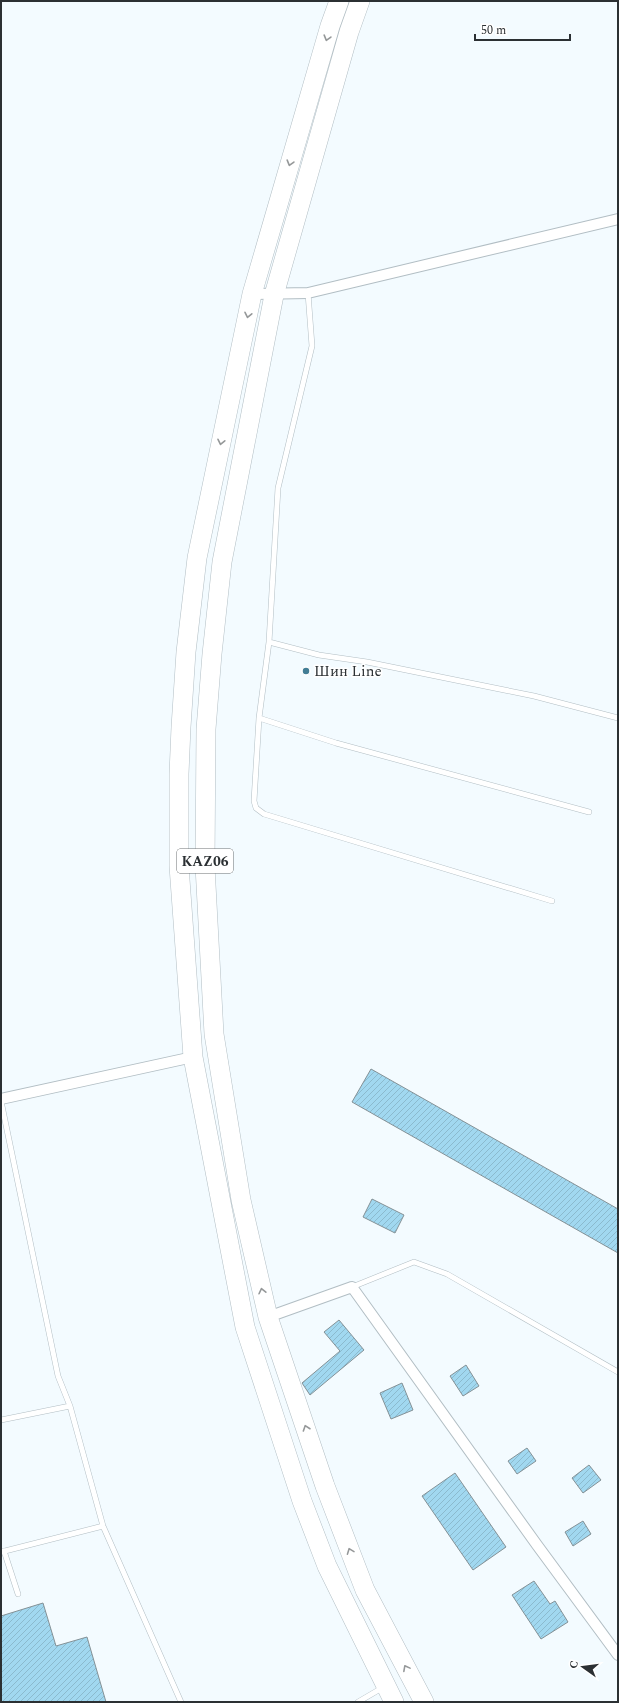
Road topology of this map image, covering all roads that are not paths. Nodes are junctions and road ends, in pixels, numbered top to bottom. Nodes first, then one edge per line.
1 (339, 1) edge
2 (360, 1) edge
3 (618, 219) edge
4 (308, 293) junction
5 (252, 294) junction
6 (274, 295) junction
7 (269, 642) junction
8 (259, 718) junction
9 (618, 718) edge
10 (588, 812) dead end
11 (552, 901) dead end
12 (193, 1057) junction
13 (1, 1100) edge
14 (352, 1287) junction
15 (268, 1317) junction
16 (618, 1372) edge
17 (70, 1406) junction
18 (1, 1420) edge
19 (102, 1526) junction
20 (3, 1551) edge
21 (18, 1594) dead end
22 (618, 1655) edge
23 (389, 1694) edge
24 (180, 1702) edge
25 (358, 1702) edge
26 (424, 1702) edge

1 -> 5 highway, KАZ06
2 - 6 highway, KАZ06
3 - 4 street
4 - 6 street
4 - 7 lane
5 - 6 street
5 -> 12 highway, KАZ06
15 -> 6 highway, KАZ06
7 - 8 lane
7 - 9 lane
8 - 10 lane
8 - 11 lane
12 - 13 street
12 - 23 highway, KАZ06
13 - 17 lane
14 - 15 street
14 - 16 lane
14 - 22 street
26 -> 15 highway, KАZ06
17 - 18 lane
17 - 19 lane
19 - 20 lane
19 - 24 lane
20 - 21 lane
23 - 25 lane

